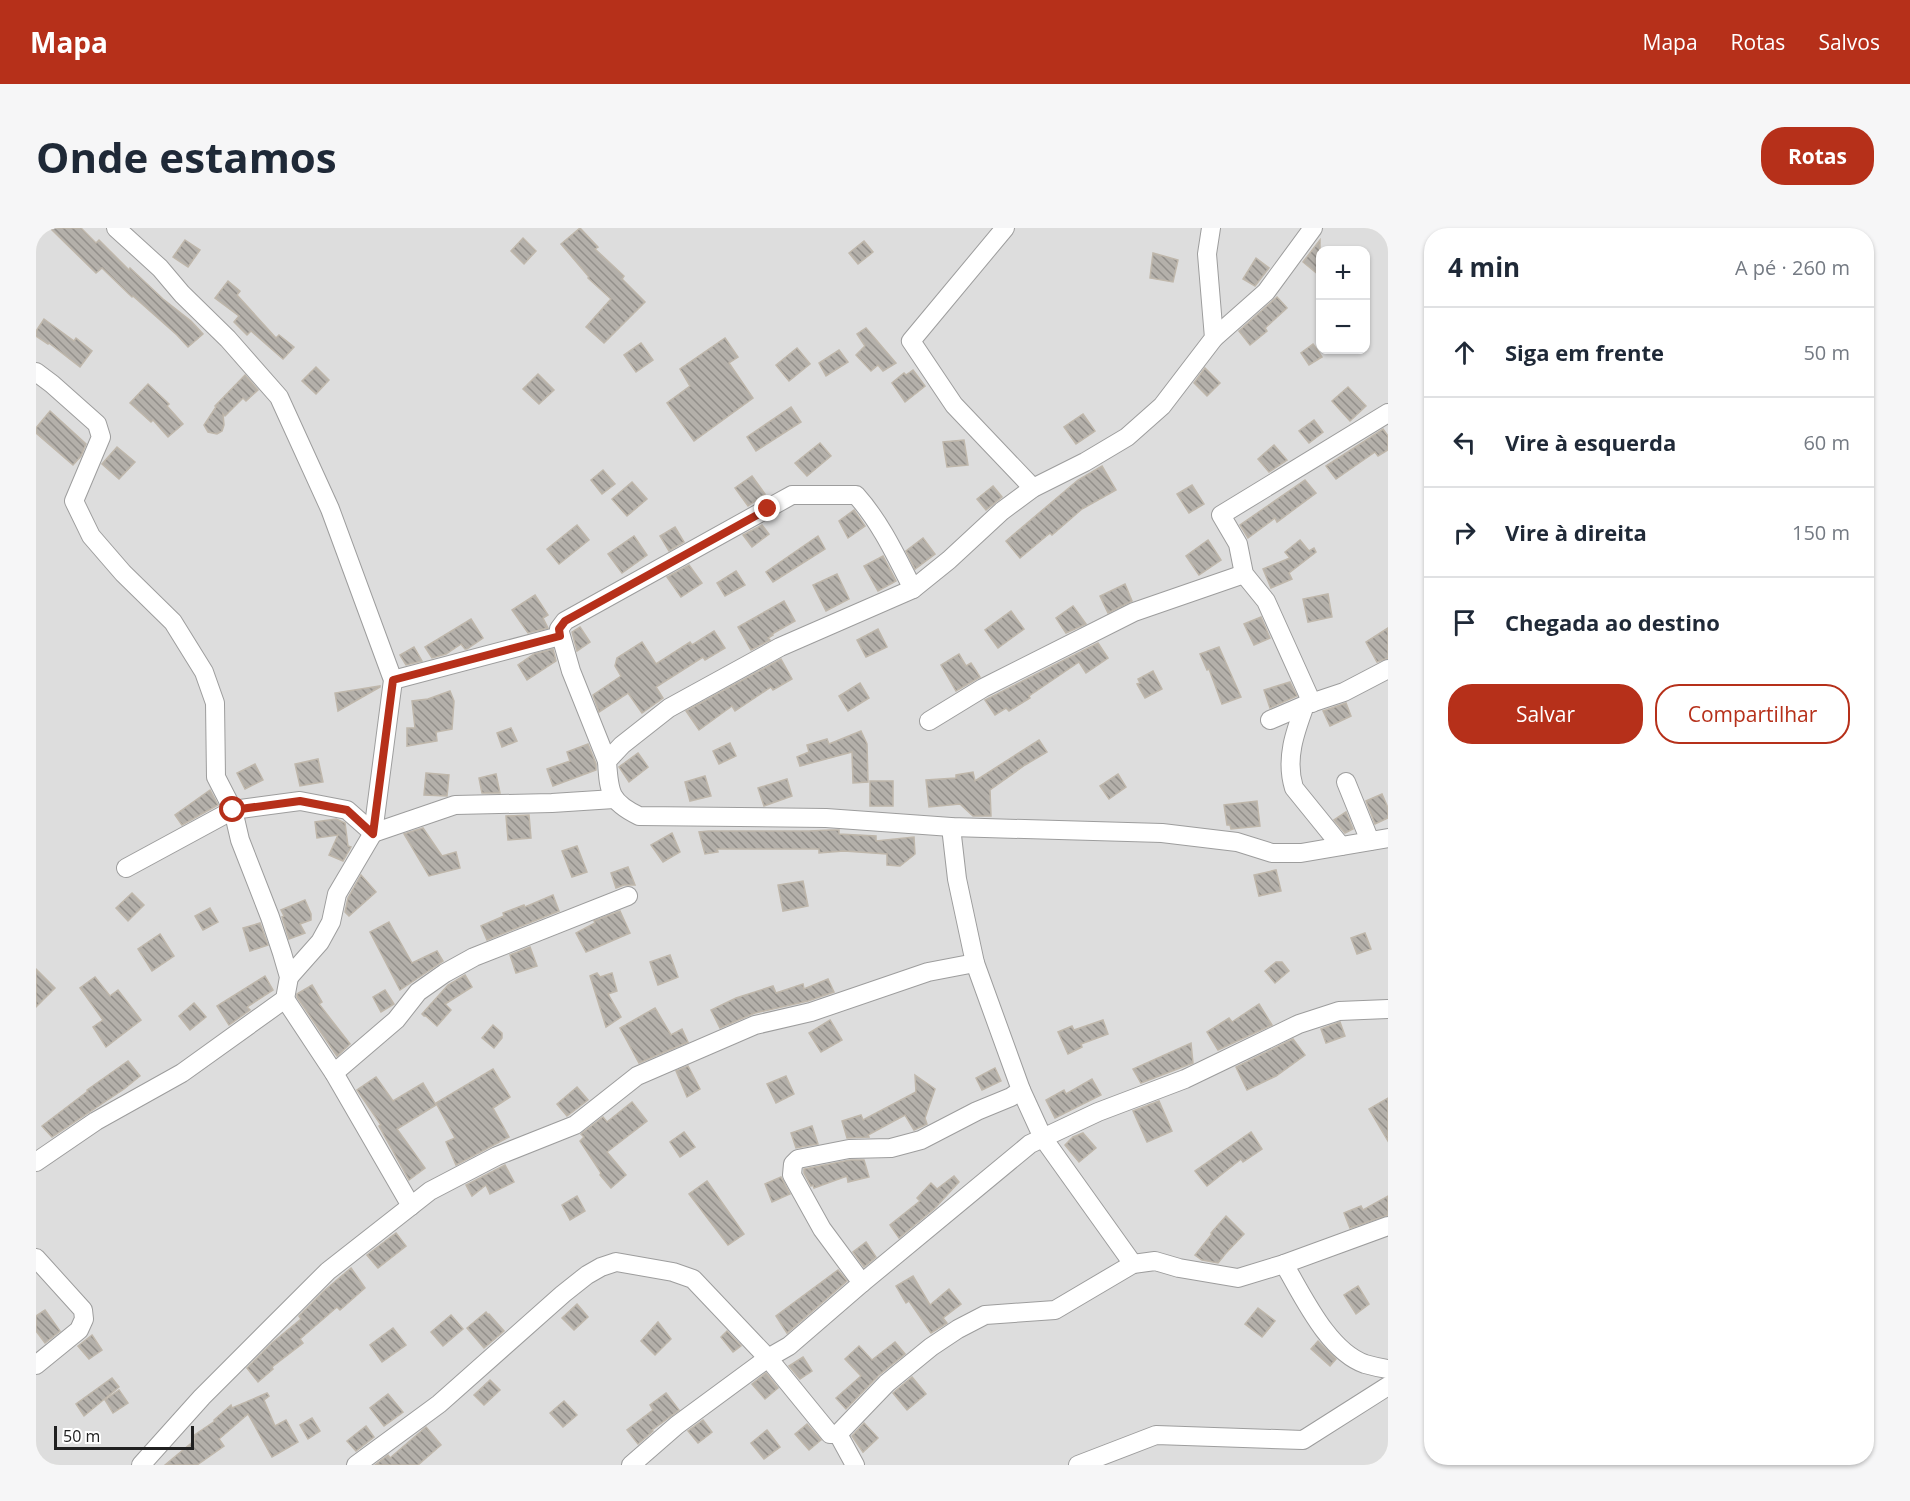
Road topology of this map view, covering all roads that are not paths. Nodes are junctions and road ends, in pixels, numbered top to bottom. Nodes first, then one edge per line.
1 (116, 228) edge
2 (1005, 228) edge
3 (1211, 228) edge
4 (1313, 228) edge
5 (1214, 338) junction
6 (36, 372) edge
7 (1388, 413) edge
8 (1033, 488) junction
9 (1244, 574) junction
10 (913, 588) junction
11 (560, 636) junction
12 (1388, 669) edge
13 (393, 680) junction
14 (1308, 704) junction
15 (1270, 720) dead end
16 (929, 721) dead end
17 (607, 761) junction
18 (1346, 782) dead end
19 (614, 799) junction
20 (233, 810) junction
21 (951, 827) junction
22 (373, 834) junction
23 (1383, 843) edge
24 (1341, 846) junction
25 (126, 868) dead end
26 (628, 896) dead end
27 (975, 963) junction
28 (289, 977) junction
29 (285, 999) junction
30 (1388, 1009) edge
31 (334, 1073) junction
32 (1021, 1089) junction
33 (1043, 1138) junction
34 (36, 1162) edge
35 (411, 1206) junction
36 (1388, 1226) edge
37 (36, 1258) edge
38 (1134, 1264) junction
39 (1284, 1264) junction
40 (862, 1283) junction
41 (768, 1358) junction
42 (36, 1365) edge
43 (1388, 1369) edge
44 (1388, 1386) edge
45 (838, 1434) junction
46 (141, 1465) edge
47 (356, 1465) edge
48 (631, 1465) edge
49 (855, 1465) edge
50 (1078, 1465) edge

1 - 13 street
2 - 8 street
3 - 5 street
4 - 5 street
5 - 8 street
6 - 20 street
7 - 9 street
8 - 10 street
9 - 14 street
9 - 16 street
10 - 11 street
10 - 17 street
11 - 13 street
11 - 17 street
12 - 14 street
13 - 22 street
14 - 15 street
14 - 24 street
17 - 19 street
18 - 23 street
19 - 21 street
19 - 22 street
20 - 22 street
20 - 25 street
20 - 28 street
21 - 24 street
21 - 27 street
22 - 28 street
23 - 24 street
26 - 31 street
27 - 32 street
27 - 35 street
28 - 29 street
29 - 31 street
29 - 34 street
30 - 33 street
31 - 35 street
32 - 33 street
32 - 40 street
33 - 38 street
33 - 40 street
35 - 46 street
36 - 39 street
37 - 42 street
38 - 39 street
38 - 45 street
39 - 43 street
40 - 41 street
41 - 45 street
41 - 47 street
41 - 48 street
44 - 50 street
45 - 49 street

